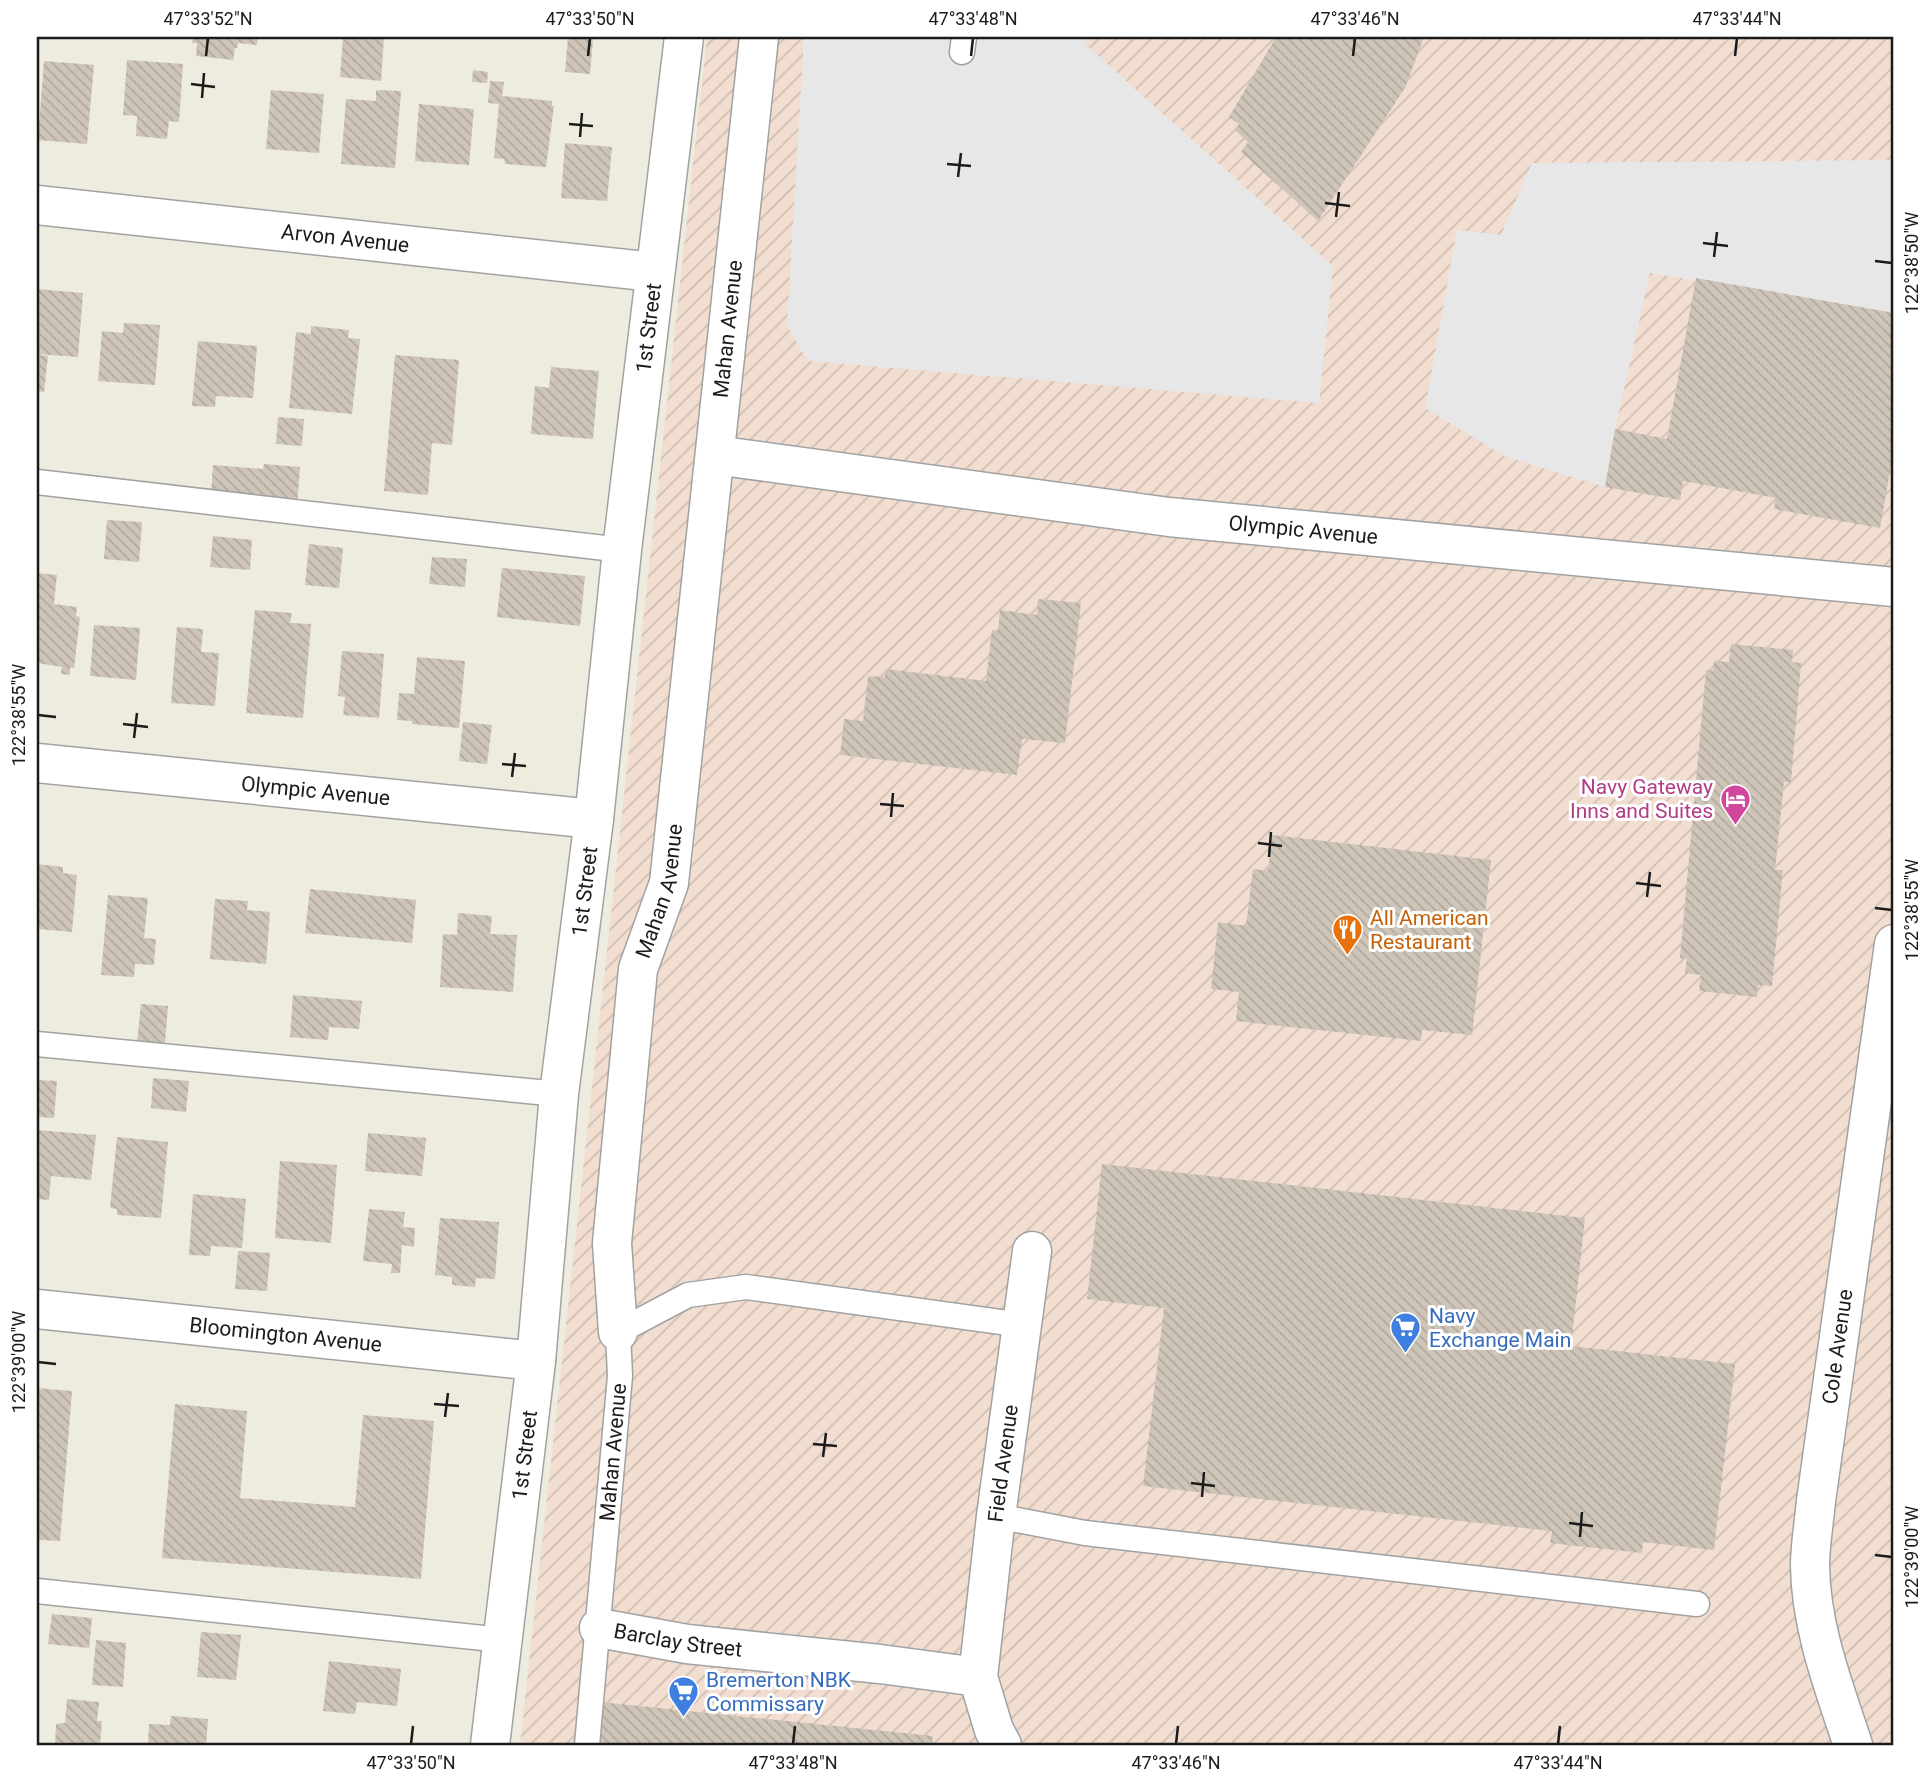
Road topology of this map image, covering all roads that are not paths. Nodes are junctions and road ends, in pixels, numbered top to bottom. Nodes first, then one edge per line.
1 (684, 37) edge
2 (759, 37) edge
3 (37, 205) edge
4 (654, 272) junction
5 (715, 455) junction
6 (37, 481) edge
7 (622, 550) junction
8 (1894, 587) edge
9 (37, 763) edge
10 (594, 819) junction
11 (1894, 944) edge
12 (1889, 1030) edge
13 (37, 1044) edge
14 (559, 1094) junction
15 (1032, 1251) dead end
16 (37, 1309) edge
17 (1023, 1325) junction
18 (618, 1332) junction
19 (536, 1361) junction
20 (996, 1516) junction
21 (37, 1591) edge
22 (1697, 1605) dead end
23 (598, 1628) junction
24 (502, 1640) junction
25 (978, 1677) junction
26 (490, 1745) edge
27 (587, 1745) edge
28 (1002, 1745) edge
29 (1853, 1745) edge

1 - 4 street, 1st Street
2 - 5 street, Mahan Avenue
3 - 4 street, Arvon Avenue
4 - 7 street, 1st Street
5 - 8 street, Olympic Avenue
5 - 18 street, Mahan Avenue
6 - 7 lane
7 - 10 street, 1st Street
9 - 10 street, Olympic Avenue
10 - 14 street, 1st Street
11 - 12 street, Cole Avenue
12 - 29 street, Cole Avenue
13 - 14 lane
14 - 19 street, 1st Street
15 - 17 street, Field Avenue
16 - 19 street, Bloomington Avenue
17 - 18 lane
17 - 20 street, Field Avenue
18 - 23 lane, Mahan Avenue
19 - 24 street, 1st Street
20 - 22 lane
20 - 25 street, Field Avenue
21 - 24 lane
23 - 25 street, Barclay Street
23 - 27 lane, Mahan Avenue
24 - 26 street, 1st Street
25 - 28 street

